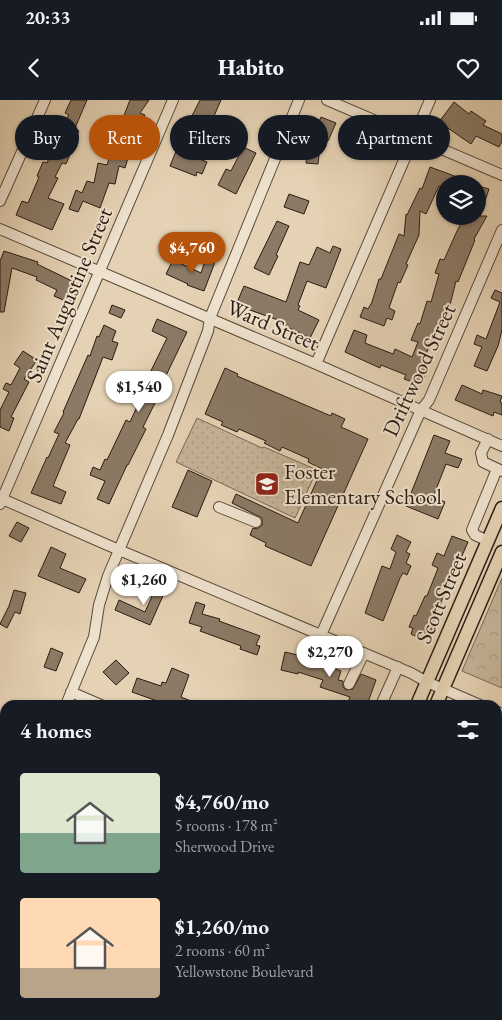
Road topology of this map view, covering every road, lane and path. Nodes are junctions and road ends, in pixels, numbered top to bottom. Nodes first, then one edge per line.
1 (44, 100) edge
2 (173, 100) edge
3 (299, 100) edge
4 (328, 100) edge
5 (430, 100) edge
6 (362, 115) edge
7 (423, 115) edge
8 (450, 154) edge
9 (404, 160) edge
10 (502, 176) edge
11 (0, 202) edge
12 (0, 228) edge
13 (502, 230) edge
14 (99, 272) junction
15 (210, 318) junction
16 (316, 364) junction
17 (421, 410) junction
18 (488, 439) junction
19 (502, 446) edge
20 (500, 470) edge
21 (1, 501) edge
22 (219, 507) dead end
23 (502, 508) edge
24 (256, 522) dead end
25 (487, 543) junction
26 (119, 550) junction
27 (502, 552) edge
28 (321, 635) junction
29 (364, 653) junction
30 (398, 667) junction
31 (427, 682) junction
32 (349, 684) dead end
33 (443, 688) junction
34 (71, 692) junction
35 (68, 700) edge
36 (89, 700) edge
37 (382, 700) edge
38 (419, 700) edge
39 (438, 700) edge
40 (469, 700) edge

1 - 11 street
2 - 14 street, Saint Augustine Street
3 - 15 street
4 - 6 street
5 - 7 street
8 - 10 street
9 - 16 street
12 - 14 street, Ward Street
13 - 17 street, Driftwood Street
14 - 15 street, Ward Street
14 - 21 street, Saint Augustine Street
15 - 16 street, Ward Street
15 - 26 street
16 - 17 street, Ward Street
17 - 18 street, Ward Street
17 - 28 street, Driftwood Street
18 - 19 street, Ward Street
18 - 20 street
20 - 25 street
21 - 26 street
22 - 24 street
23 - 25 main road, Scott Street
25 - 27 main road
25 - 31 main road, Scott Street
26 - 28 street
26 - 34 street
27 - 33 main road, Scott Street
28 - 29 street
29 - 30 street
29 - 32 street
30 - 31 street
30 - 37 street
31 - 33 street
31 - 38 main road, Scott Street
33 - 39 main road, Scott Street
33 - 40 street
34 - 35 street
34 - 36 street

